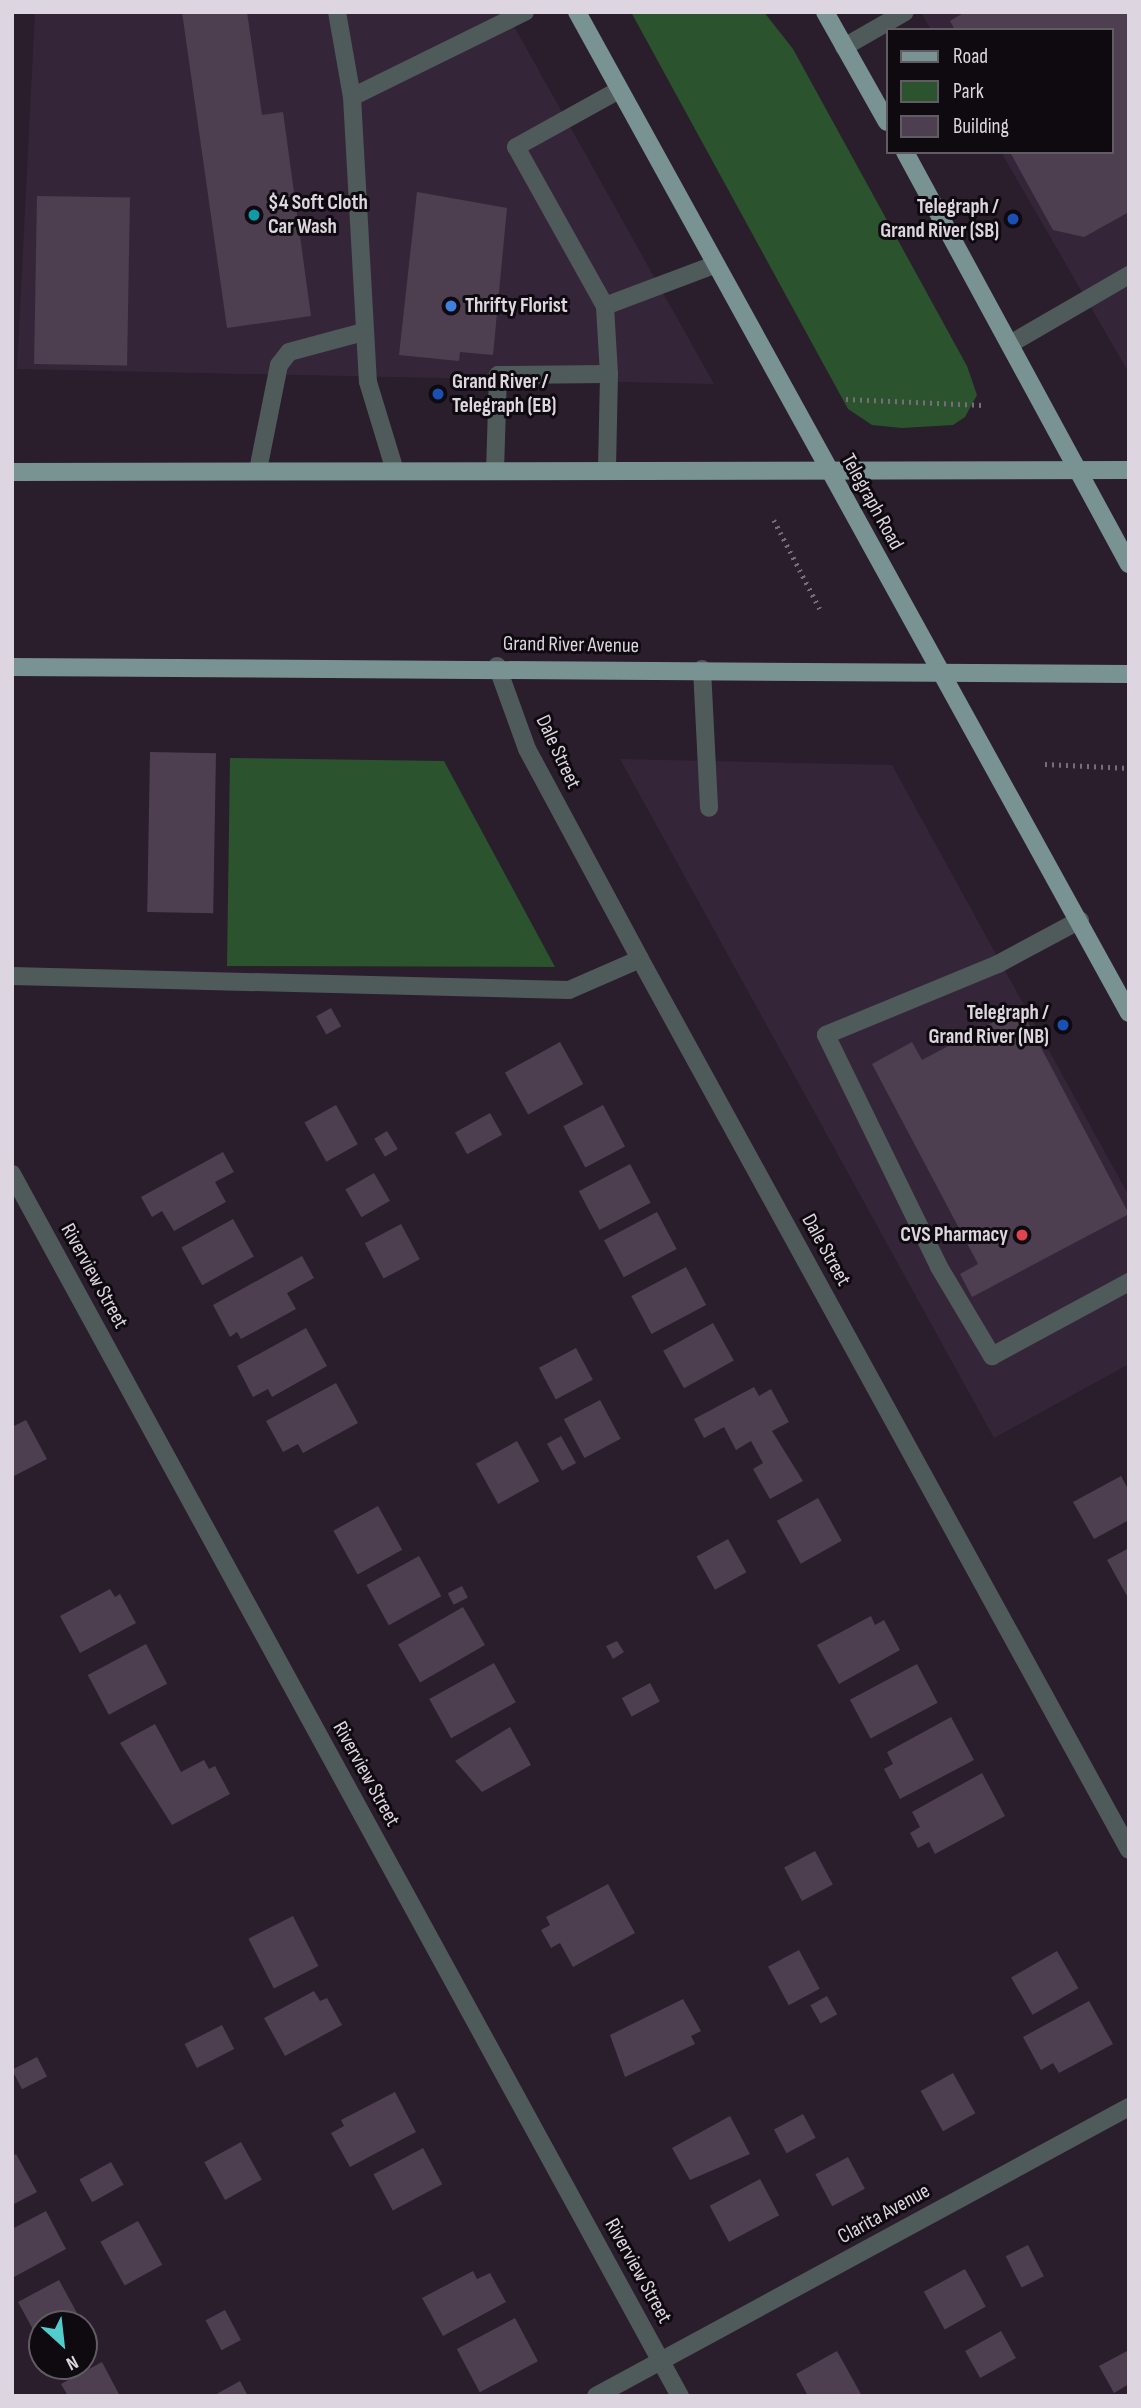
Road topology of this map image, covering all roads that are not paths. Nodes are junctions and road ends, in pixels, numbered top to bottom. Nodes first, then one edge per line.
1 (337, 12) edge
2 (525, 12) edge
3 (577, 12) edge
4 (825, 12) edge
5 (905, 12) edge
6 (844, 47) junction
7 (620, 90) junction
8 (352, 97) junction
9 (886, 120) edge
10 (906, 154) edge
11 (714, 264) junction
12 (1129, 275) edge
13 (606, 306) junction
14 (363, 332) junction
15 (1010, 344) junction
16 (609, 374) junction
17 (258, 470) junction
18 (607, 470) junction
19 (829, 470) junction
20 (1078, 470) junction
21 (1129, 470) edge
22 (395, 471) junction
23 (495, 471) junction
24 (12, 472) edge
25 (1129, 564) edge
26 (497, 666) junction
27 (12, 667) edge
28 (702, 669) junction
29 (939, 672) junction
30 (1129, 674) edge
31 (709, 808) dead end
32 (1080, 920) junction
33 (640, 960) junction
34 (12, 976) edge
35 (1129, 1013) edge
36 (12, 1174) edge
37 (1129, 1282) edge
38 (1129, 1850) edge
39 (1129, 2107) edge
40 (661, 2361) junction
41 (596, 2396) edge
42 (680, 2396) edge

1 - 8 street
2 - 8 street
3 - 7 main road, Telegraph Road
4 - 6 main road
5 - 6 street
6 - 9 main road
7 - 11 main road, Telegraph Road
7 - 13 street
8 - 14 street
10 - 15 main road
11 - 13 street
11 - 19 main road, Telegraph Road
12 - 15 street
13 - 16 street
14 - 17 street
14 - 22 street
15 - 20 main road
16 - 18 street
16 - 23 street
17 - 22 main road
17 - 24 main road
18 - 19 main road
18 - 23 main road
19 - 20 main road
19 - 29 main road, Telegraph Road
20 - 21 main road
20 - 25 main road
22 - 23 main road
26 - 27 main road, Grand River Avenue
26 - 28 main road, Grand River Avenue
26 - 33 street, Dale Street
28 - 29 main road, Grand River Avenue
28 - 31 street
29 - 30 main road, Grand River Avenue
29 - 32 main road, Telegraph Road
32 - 35 main road, Telegraph Road
32 - 37 street
33 - 34 street
33 - 38 street, Dale Street
36 - 40 street, Riverview Street
39 - 40 street, Clarita Avenue
40 - 41 street, Clarita Avenue
40 - 42 street, Riverview Street

